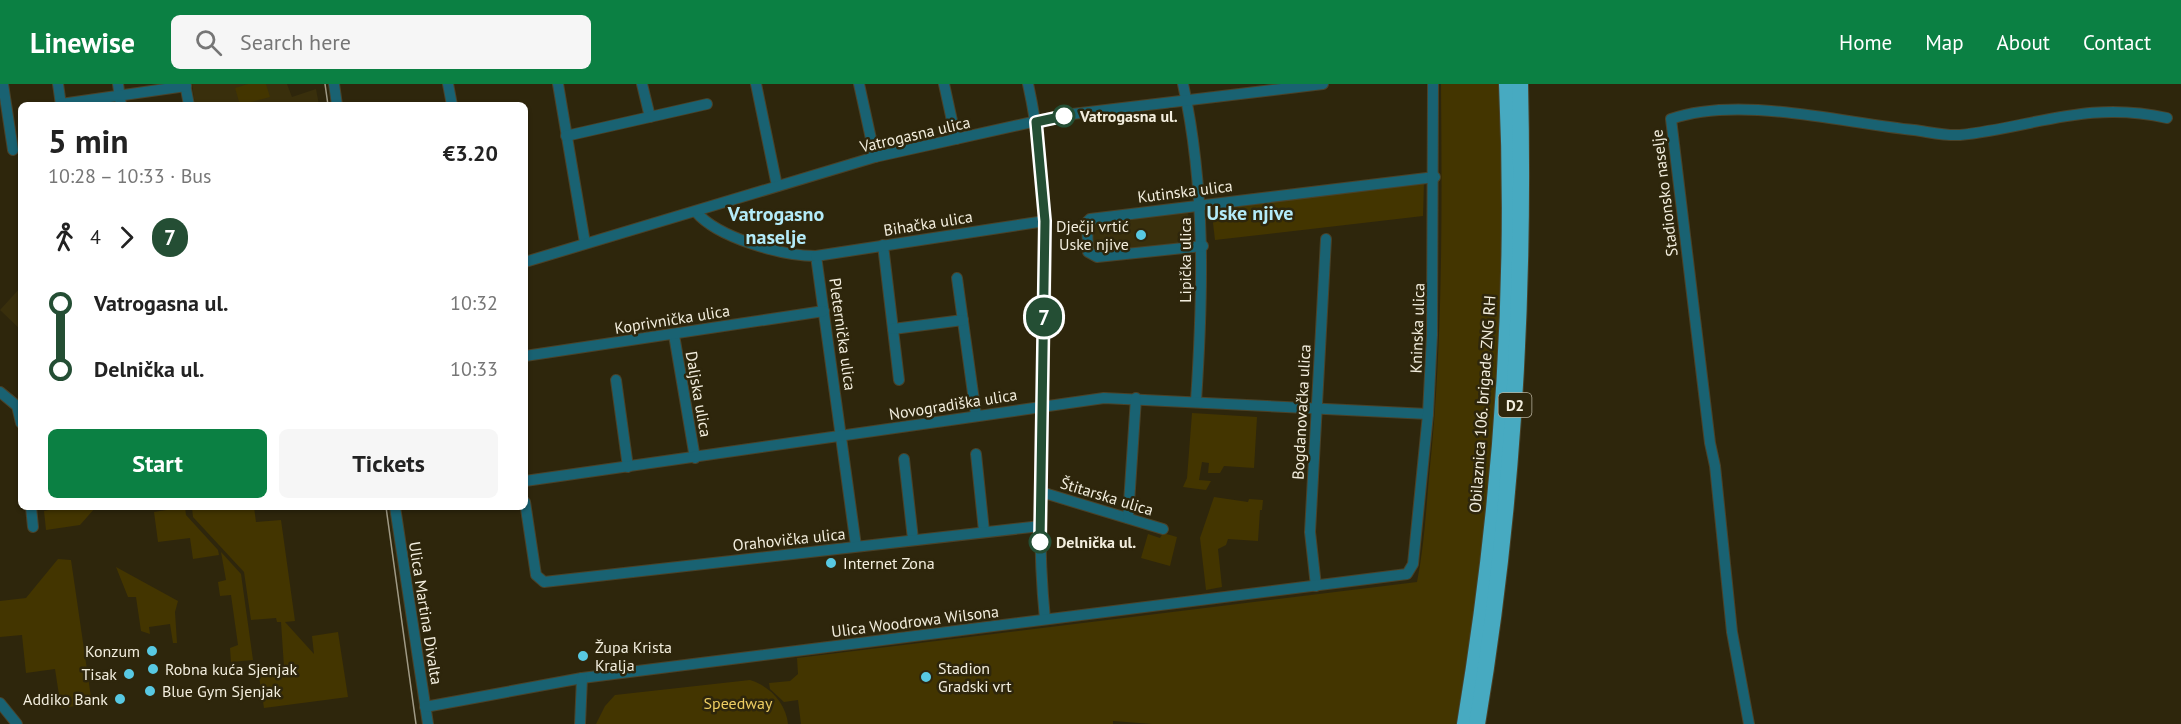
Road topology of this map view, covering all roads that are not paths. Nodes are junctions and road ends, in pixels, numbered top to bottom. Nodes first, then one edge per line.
1 (3, 84) edge
2 (58, 84) edge
3 (334, 84) edge
4 (448, 84) edge
5 (558, 84) edge
6 (642, 84) edge
7 (756, 84) edge
8 (859, 84) edge
9 (944, 84) edge
10 (1028, 84) edge
11 (1183, 84) edge
12 (1323, 84) edge
13 (1433, 84) edge
14 (1508, 84) edge
15 (1520, 84) edge
16 (186, 85) edge
17 (120, 95) edge
18 (1186, 100) junction
19 (61, 102) edge
20 (74, 102) edge
21 (189, 102) edge
22 (337, 102) edge
23 (451, 102) edge
24 (707, 104) dead end
25 (650, 117) junction
26 (2167, 118) dead end
27 (1036, 122) junction
28 (566, 136) junction
29 (956, 139) junction
30 (13, 150) dead end
31 (875, 157) junction
32 (1435, 177) junction
33 (777, 186) junction
34 (1200, 204) junction
35 (696, 212) junction
36 (1045, 221) junction
37 (1326, 239) dead end
38 (585, 243) junction
39 (883, 245) junction
40 (1203, 246) junction
41 (816, 255) junction
42 (528, 261) edge
43 (957, 278) dead end
44 (824, 311) junction
45 (963, 320) junction
46 (893, 329) junction
47 (674, 335) junction
48 (528, 356) edge
49 (616, 380) dead end
50 (899, 380) dead end
51 (0, 392) edge
52 (1136, 398) junction
53 (1196, 401) junction
54 (1042, 406) junction
55 (1317, 408) junction
56 (18, 410) edge
57 (1428, 414) junction
58 (976, 415) junction
59 (842, 436) junction
60 (976, 454) dead end
61 (695, 458) junction
62 (904, 459) dead end
63 (628, 467) junction
64 (528, 481) edge
65 (1041, 492) junction
66 (31, 510) edge
67 (395, 510) edge
68 (526, 510) edge
69 (1128, 518) junction
70 (1041, 526) junction
71 (33, 527) dead end
72 (1163, 529) dead end
73 (984, 531) junction
74 (913, 539) junction
75 (856, 546) junction
76 (1410, 572) joint
77 (1316, 586) junction
78 (1046, 619) junction
79 (582, 678) junction
80 (0, 703) edge
81 (425, 707) junction
82 (17, 724) edge
83 (428, 724) edge
84 (580, 724) edge
85 (1465, 724) edge
86 (1477, 724) edge
87 (1749, 724) edge

1 - 30 street
2 - 19 street
3 - 22 street
4 - 23 street
5 - 28 street
6 - 25 street
7 - 33 street
8 - 31 street
9 - 29 street
10 - 27 street
11 - 18 street, Lipička ulica
12 - 18 street, Vatrogasna ulica
13 - 32 street, Kninska ulica
14 - 85 highway, Obilaznica 106. brigade ZNG RH / D2
15 - 86 highway, Obilaznica 106. brigade ZNG RH / D2
16 - 17 street
16 - 21 street
17 - 20 street
18 - 27 street, Vatrogasna ulica
18 - 34 street, Lipička ulica
24 - 25 street
25 - 28 street
26 - 87 street, Stadionsko naselje
27 - 29 street, Vatrogasna ulica
27 - 36 street
28 - 38 street
29 - 31 street, Vatrogasna ulica
31 - 33 street, Vatrogasna ulica
32 - 34 street, Kutinska ulica
32 - 57 street, Kninska ulica
33 - 35 street, Vatrogasna ulica
34 - 40 street, Lipička ulica
34 - 40 street, Kutinska ulica
35 - 38 street, Vatrogasna ulica
35 - 41 street
36 - 39 street, Bihačka ulica
36 - 54 street
37 - 55 street, Bogdanovačka ulica
38 - 42 street, Vatrogasna ulica
39 - 41 street, Bihačka ulica
39 - 46 street
40 - 53 street, Lipička ulica
41 - 44 street, Pleternička ulica
43 - 45 street
44 - 47 street, Koprivnička ulica
44 - 59 street, Pleternička ulica
45 - 46 street
45 - 58 street
46 - 50 street
47 - 48 street, Koprivnička ulica
47 - 61 street, Daljska ulica
49 - 63 street
51 - 56 street
52 - 53 street, Novogradiška ulica
52 - 54 street, Novogradiška ulica
52 - 69 street
53 - 55 street, Novogradiška ulica
54 - 58 street, Novogradiška ulica
54 - 65 street
55 - 57 street, Novogradiška ulica
55 - 77 street, Bogdanovačka ulica
57 - 76 street, Kninska ulica
58 - 59 street, Novogradiška ulica
59 - 61 street, Novogradiška ulica
59 - 75 street, Pleternička ulica
60 - 73 street
61 - 63 street, Novogradiška ulica
62 - 74 street
63 - 64 street, Novogradiška ulica
65 - 69 street, Štitarska ulica
65 - 70 street
66 - 71 street
67 - 81 street, Ulica Martina Divalta
68 - 75 street, Orahovička ulica
69 - 72 street, Štitarska ulica
70 - 73 street, Orahovička ulica
70 - 78 street
73 - 74 street, Orahovička ulica
74 - 75 street, Orahovička ulica
76 - 77 street, Ulica Woodrowa Wilsona
77 - 78 street, Ulica Woodrowa Wilsona
78 - 79 street, Ulica Woodrowa Wilsona
79 - 81 street, Ulica Woodrowa Wilsona
79 - 84 street
80 - 82 street
81 - 83 street, Ulica Martina Divalta

